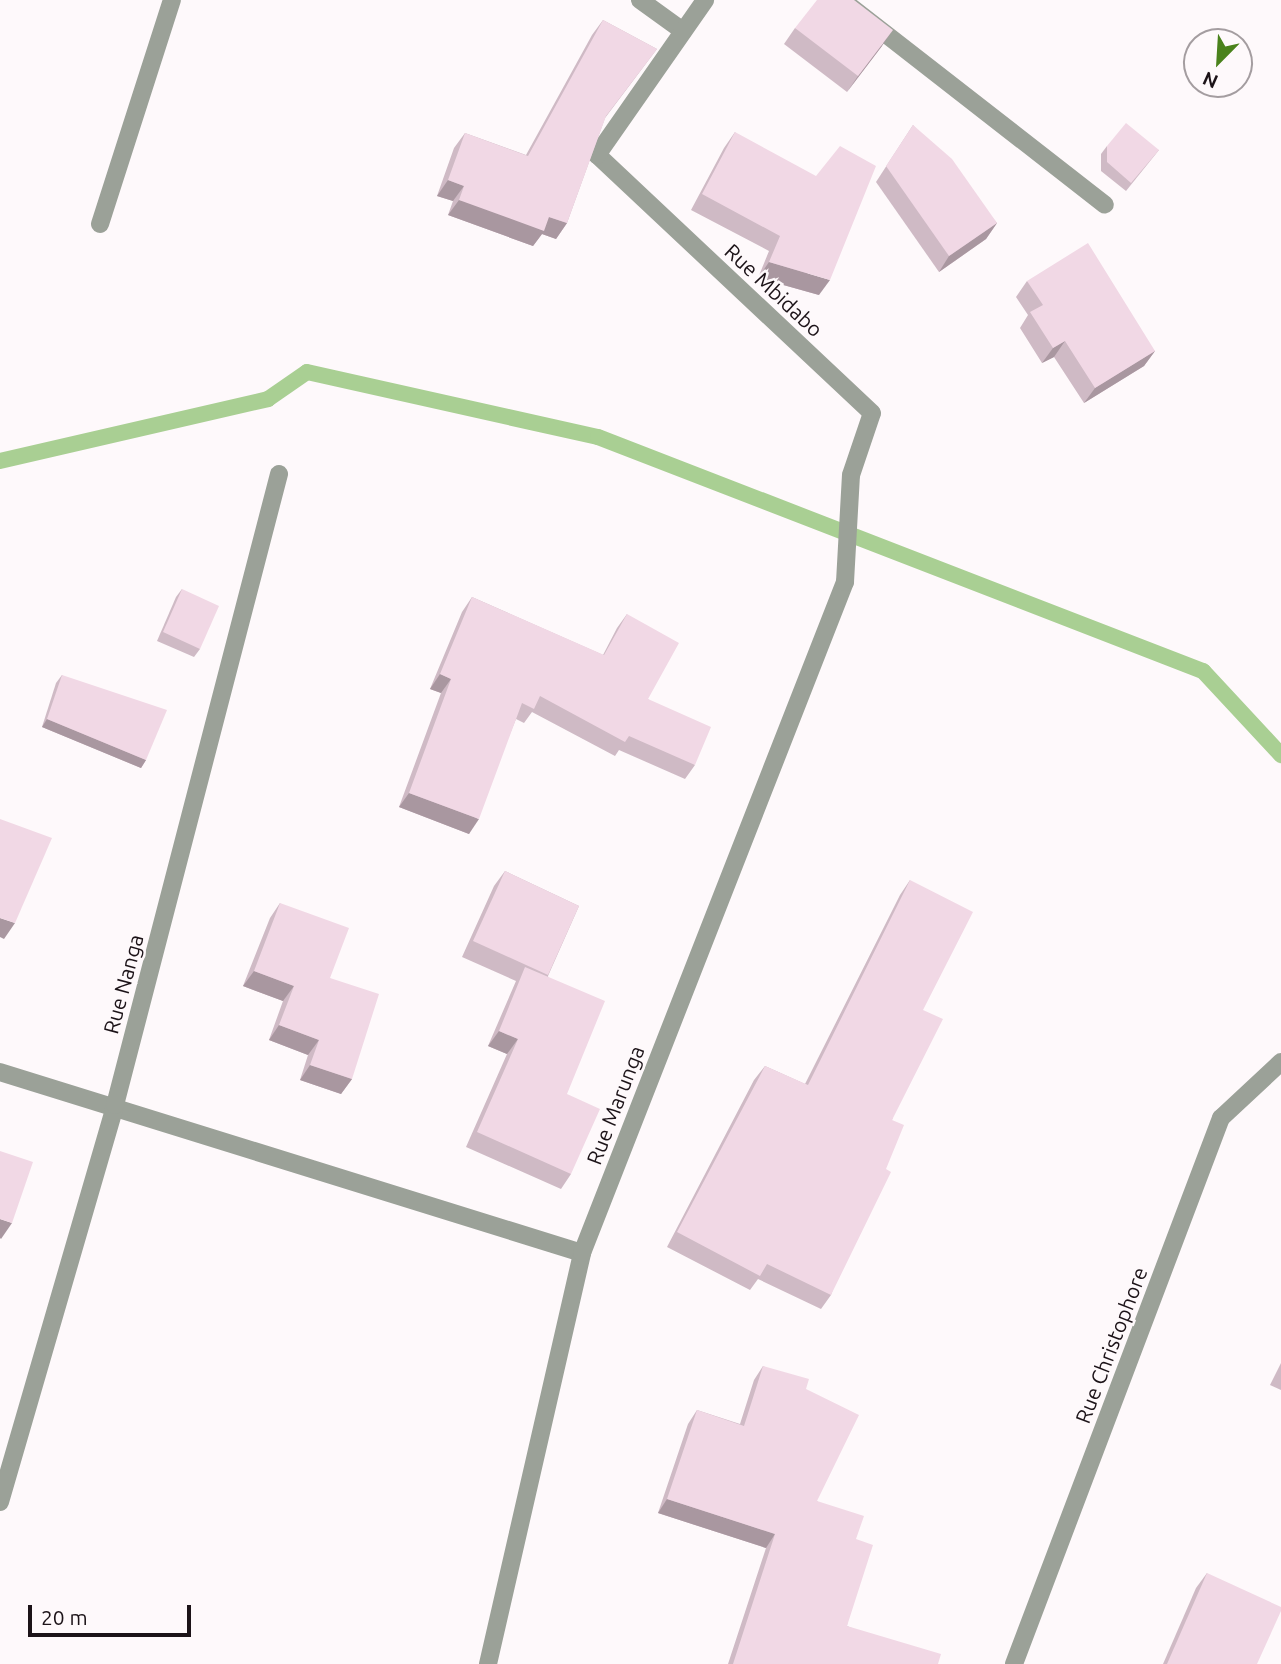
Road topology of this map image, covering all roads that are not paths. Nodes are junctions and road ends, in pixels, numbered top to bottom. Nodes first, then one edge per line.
1 (172, 0) edge
2 (640, 0) edge
3 (705, 0) edge
4 (842, 0) edge
5 (683, 31) junction
6 (1105, 205) dead end
7 (100, 224) dead end
8 (279, 474) dead end
9 (851, 475) joint
10 (1281, 1062) edge
11 (0, 1072) edge
12 (115, 1105) junction
13 (582, 1253) junction
14 (0, 1502) edge
15 (488, 1664) edge
16 (1014, 1664) edge

1 - 7 street
2 - 5 street
3 - 5 street
4 - 6 street
5 - 9 street, Rue Mbidabo
8 - 12 street, Rue Nanga
9 - 13 street, Rue Marunga
10 - 16 street, Rue Christophore
11 - 12 street
12 - 13 street
12 - 14 street, Rue Nanga
13 - 15 street, Rue Marunga

